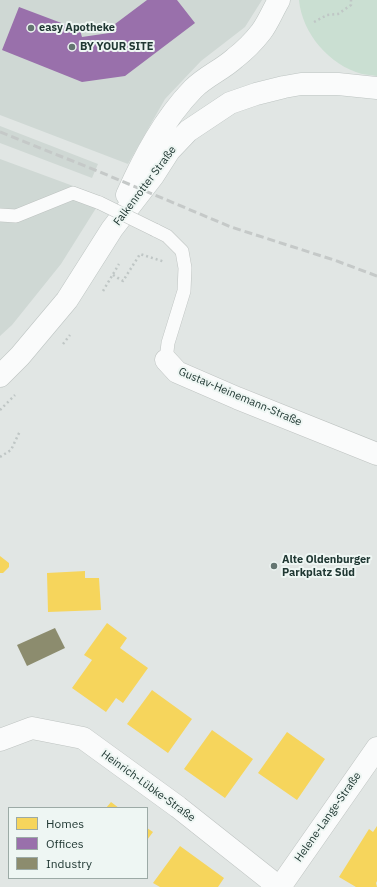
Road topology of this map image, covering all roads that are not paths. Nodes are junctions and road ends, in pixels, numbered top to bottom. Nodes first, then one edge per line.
1 (279, 0) edge
2 (377, 88) edge
3 (0, 215) edge
4 (112, 229) junction
5 (166, 360) joint
6 (0, 376) edge
7 (377, 454) edge
8 (0, 740) edge
9 (377, 748) edge
10 (280, 887) edge

1 - 4 main road, Falkenrotter Straße
2 - 4 main road, Falkenrotter Straße
3 - 5 lane, Gustav-Heinemann-Straße, bridge
4 - 6 main road, Falkenrotter Straße
5 - 7 main road, Gustav-Heinemann-Straße
8 - 10 main road, Heinrich-Lübke-Straße
9 - 10 main road, Helene-Lange-Straße

